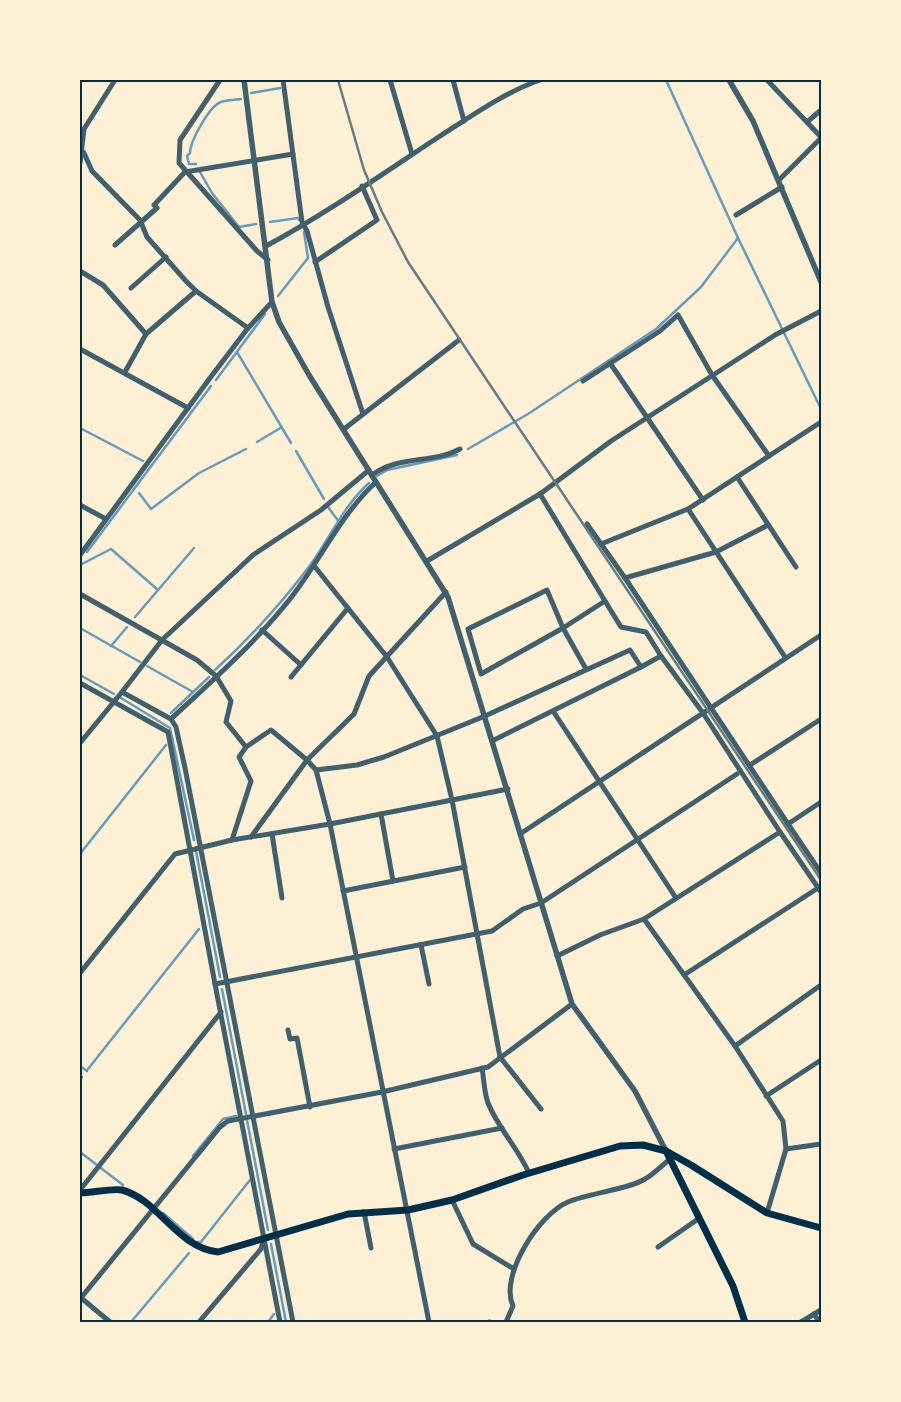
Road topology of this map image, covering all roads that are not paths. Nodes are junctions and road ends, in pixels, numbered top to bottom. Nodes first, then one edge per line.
1 (114, 80) edge
2 (220, 80) edge
3 (244, 80) edge
4 (283, 80) edge
5 (390, 80) edge
6 (452, 80) edge
7 (520, 80) edge
8 (540, 80) edge
9 (729, 80) edge
10 (767, 80) edge
11 (522, 86) junction
12 (821, 110) edge
13 (464, 121) junction
14 (808, 122) junction
15 (821, 138) edge
16 (81, 150) edge
17 (293, 154) junction
18 (412, 154) junction
19 (255, 159) junction
20 (80, 163) edge
21 (185, 172) junction
22 (779, 180) junction
23 (362, 186) junction
24 (782, 187) junction
25 (736, 215) dead end
26 (141, 222) junction
27 (304, 225) junction
28 (115, 245) dead end
29 (266, 246) junction
30 (166, 257) junction
31 (268, 260) junction
32 (315, 262) junction
33 (80, 270) edge
34 (821, 282) edge
35 (131, 288) dead end
36 (196, 291) junction
37 (272, 302) junction
38 (821, 311) edge
39 (248, 328) junction
40 (146, 334) junction
41 (459, 340) dead end
42 (80, 349) edge
43 (610, 363) junction
44 (125, 372) junction
45 (712, 375) junction
46 (583, 381) dead end
47 (188, 408) junction
48 (363, 414) junction
49 (648, 418) junction
50 (819, 423) edge
51 (344, 429) junction
52 (460, 450) dead end
53 (769, 456) junction
54 (370, 473) junction
55 (737, 478) junction
56 (376, 482) junction
57 (540, 494) junction
58 (703, 500) junction
59 (80, 505) edge
60 (688, 509) junction
61 (106, 519) junction
62 (587, 524) dead end
63 (768, 525) junction
64 (601, 544) junction
65 (716, 552) junction
66 (80, 555) edge
67 (427, 561) junction
68 (315, 567) junction
69 (796, 567) dead end
70 (626, 578) junction
71 (446, 592) junction
72 (80, 594) edge
73 (605, 601) junction
74 (348, 608) junction
75 (563, 628) junction
76 (262, 630) junction
77 (820, 638) edge
78 (162, 640) junction
79 (661, 656) junction
80 (387, 657) junction
81 (786, 657) junction
82 (301, 665) junction
83 (641, 667) junction
84 (586, 669) junction
85 (216, 676) junction
86 (291, 677) dead end
87 (80, 683) edge
88 (122, 692) junction
89 (114, 700) junction
90 (712, 707) junction
91 (553, 711) junction
92 (703, 713) junction
93 (485, 716) junction
94 (821, 718) edge
95 (171, 719) junction
96 (438, 736) junction
97 (492, 741) junction
98 (80, 743) edge
99 (246, 747) junction
100 (308, 760) junction
101 (750, 765) junction
102 (316, 770) junction
103 (736, 774) dead end
104 (600, 781) junction
105 (508, 789) junction
106 (452, 800) junction
107 (821, 802) edge
108 (381, 814) junction
109 (330, 824) junction
110 (788, 824) junction
111 (780, 832) junction
112 (272, 834) junction
113 (520, 834) junction
114 (251, 837) junction
115 (639, 839) junction
116 (232, 840) junction
117 (200, 847) junction
118 (190, 849) junction
119 (465, 867) junction
120 (821, 873) edge
121 (393, 881) junction
122 (343, 890) junction
123 (820, 890) edge
124 (282, 898) dead end
125 (676, 898) junction
126 (541, 903) junction
127 (644, 919) junction
128 (477, 935) junction
129 (421, 945) junction
130 (356, 956) junction
131 (557, 956) junction
132 (80, 973) edge
133 (684, 975) junction
134 (227, 982) junction
135 (215, 984) junction
136 (429, 984) dead end
137 (821, 985) edge
138 (572, 1004) junction
139 (221, 1012) junction
140 (288, 1030) dead end
141 (735, 1046) junction
142 (500, 1058) junction
143 (821, 1060) edge
144 (482, 1068) junction
145 (382, 1092) junction
146 (766, 1096) junction
147 (310, 1107) junction
148 (541, 1109) dead end
149 (242, 1117) junction
150 (252, 1117) junction
151 (502, 1128) junction
152 (821, 1144) edge
153 (394, 1149) junction
154 (786, 1149) junction
155 (666, 1152) junction
156 (669, 1160) junction
157 (529, 1173) junction
158 (80, 1191) edge
159 (452, 1200) junction
160 (408, 1210) junction
161 (153, 1211) junction
162 (364, 1212) junction
163 (767, 1213) junction
164 (698, 1219) junction
165 (821, 1228) edge
166 (275, 1235) junction
167 (263, 1239) junction
168 (658, 1247) dead end
169 (372, 1248) dead end
170 (514, 1269) junction
171 (80, 1298) edge
172 (821, 1310) edge
173 (814, 1314) junction
174 (110, 1322) edge
175 (199, 1322) edge
176 (280, 1322) edge
177 (293, 1322) edge
178 (429, 1322) edge
179 (506, 1322) edge
180 (745, 1322) edge
181 (801, 1322) edge
182 (819, 1322) edge

1 - 16 street
2 - 21 street
3 - 19 street
4 - 17 street
5 - 18 street
6 - 13 street
7 - 11 street
8 - 11 street
9 - 22 street
10 - 14 street
11 - 13 street
12 - 14 street
13 - 18 street
14 - 15 street
15 - 22 street
16 - 20 street
16 - 26 street
17 - 19 street
17 - 27 street
18 - 23 street
19 - 21 street
19 - 29 street
21 - 26 street
21 - 31 street
22 - 24 street
23 - 27 street
23 - 32 street
24 - 25 street
24 - 34 street
26 - 28 street
26 - 30 street
27 - 29 street
27 - 32 street
29 - 31 street
30 - 35 street
30 - 36 street
31 - 37 street
32 - 48 street
33 - 40 street
36 - 39 street
36 - 40 street
37 - 39 street
37 - 51 street
38 - 45 street
39 - 47 street
40 - 44 street
41 - 48 street
42 - 44 street
43 - 45 street
43 - 46 street
43 - 49 street
44 - 47 street
45 - 49 street
45 - 53 street
47 - 61 street
48 - 51 street
49 - 57 street
49 - 58 street
50 - 53 street
51 - 54 street
52 - 54 street
53 - 55 street
54 - 56 street
54 - 78 street
55 - 58 street
55 - 63 street
56 - 67 street
56 - 68 street
57 - 67 street
57 - 73 street
58 - 60 street
59 - 61 street
60 - 64 street
60 - 65 street
61 - 66 street
62 - 64 street
63 - 65 street
63 - 69 street
64 - 70 street
65 - 70 street
65 - 81 street
67 - 71 street
68 - 74 street
68 - 76 street
70 - 90 street
71 - 80 street
71 - 93 street
72 - 78 street
73 - 75 street
73 - 79 street
74 - 80 street
74 - 82 street
75 - 75 street
75 - 84 street
76 - 82 street
76 - 85 street
77 - 81 street
78 - 85 street
78 - 88 street
79 - 83 street
79 - 92 street
80 - 96 street
80 - 100 street
81 - 90 street
82 - 86 street
83 - 84 street
83 - 91 street
84 - 93 street
85 - 95 street
85 - 99 street
87 - 89 street
88 - 89 street
88 - 95 street
89 - 98 street
89 - 118 street
90 - 92 street
90 - 101 street
91 - 97 street
91 - 104 street
92 - 104 street
92 - 111 street
93 - 96 street
93 - 97 street
94 - 101 street
95 - 117 street
96 - 102 street
96 - 106 street
97 - 105 street
99 - 100 street
99 - 116 street
100 - 102 street
100 - 114 street
101 - 110 street
102 - 109 street
103 - 115 street
104 - 113 street
104 - 115 street
105 - 106 street
105 - 113 street
106 - 108 street
106 - 119 street
107 - 110 street
108 - 109 street
108 - 121 street
109 - 112 street
109 - 122 street
110 - 120 street
111 - 123 street
111 - 125 street
112 - 114 street
112 - 124 street
113 - 126 street
114 - 116 street
115 - 125 street
115 - 126 street
116 - 117 street
117 - 118 street
117 - 134 street
118 - 132 street
118 - 135 street
119 - 121 street
119 - 128 street
121 - 122 street
122 - 130 street
123 - 133 street
125 - 127 street
126 - 128 street
126 - 131 street
127 - 131 street
127 - 133 street
128 - 129 street
128 - 142 street
129 - 130 street
129 - 136 street
130 - 134 street
130 - 145 street
131 - 138 street
133 - 141 street
134 - 135 street
134 - 150 street
135 - 139 street
137 - 141 street
138 - 142 street
138 - 155 street
139 - 149 street
139 - 158 street
140 - 147 street
141 - 146 street
142 - 144 street
142 - 148 street
143 - 146 street
144 - 145 street
144 - 151 street
145 - 147 street
145 - 153 street
146 - 154 street
147 - 150 street
149 - 150 street
149 - 161 street
149 - 167 street
150 - 166 street
151 - 153 street
151 - 157 street
152 - 154 street
153 - 160 street
154 - 163 street
155 - 156 main road
155 - 157 main road
155 - 163 main road
156 - 164 main road
156 - 170 street
157 - 159 main road
158 - 161 main road
159 - 160 main road
159 - 170 street
160 - 162 main road
160 - 178 street
161 - 167 main road
161 - 171 street
162 - 166 main road
162 - 169 street
163 - 165 main road
164 - 168 street
164 - 180 main road
166 - 167 main road
166 - 177 street
167 - 175 street
167 - 176 street
170 - 179 street
171 - 174 street
172 - 173 street
173 - 181 street
173 - 182 street

